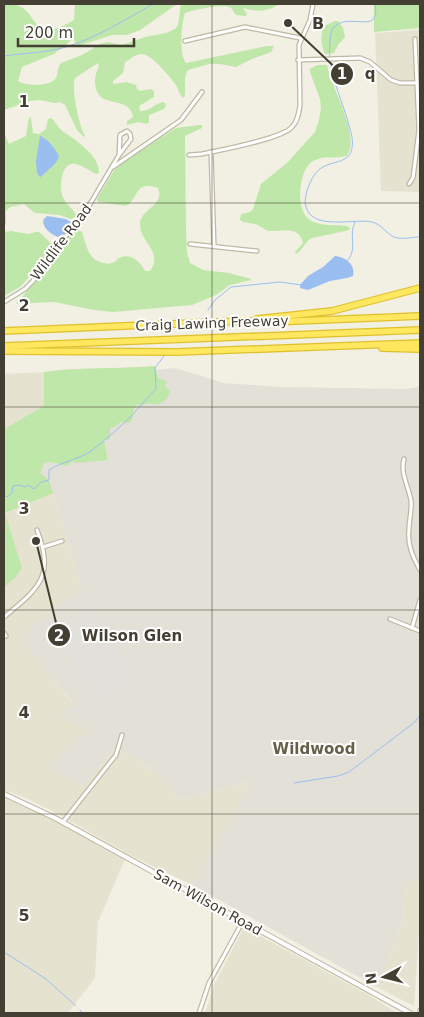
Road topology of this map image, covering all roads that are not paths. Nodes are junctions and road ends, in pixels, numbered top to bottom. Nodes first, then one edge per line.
1 (313, 4) edge
2 (300, 38) junction
3 (415, 39) dead end
4 (185, 41) dead end
5 (418, 55) edge
6 (298, 60) junction
7 (417, 83) junction
8 (202, 92) dead end
9 (211, 152) junction
10 (189, 154) dead end
11 (118, 155) junction
12 (416, 158) junction
13 (420, 159) edge
14 (109, 171) junction
15 (409, 184) dead end
16 (190, 244) dead end
17 (214, 246) junction
18 (257, 251) dead end
19 (420, 288) edge
20 (4, 302) edge
21 (420, 316) edge
22 (245, 321) junction
23 (420, 330) edge
24 (4, 331) edge
25 (420, 343) edge
26 (4, 346) edge
27 (352, 346) junction
28 (420, 349) edge
29 (4, 351) edge
30 (404, 459) dead end
31 (37, 530) dead end
32 (62, 541) dead end
33 (43, 547) junction
34 (420, 570) edge
35 (420, 600) edge
36 (4, 617) edge
37 (390, 619) dead end
38 (412, 628) junction
39 (420, 631) edge
40 (122, 734) dead end
41 (4, 794) edge
42 (64, 822) junction
43 (243, 921) junction
44 (199, 1013) edge
45 (410, 1013) edge

1 - 2 street
2 - 4 street
2 - 6 street
3 - 5 street
5 - 7 street
6 - 7 street
6 - 9 street
7 - 12 street
8 - 14 street
9 - 10 street
9 - 17 street
11 - 11 street
11 - 14 street, Wildlife Road
12 - 13 street
12 - 15 street
14 - 20 street, Wildlife Road
16 - 17 street
17 - 18 street
19 - 22 highway
21 - 22 highway, Craig Lawing Freeway
22 - 24 highway, Craig Lawing Freeway
23 - 26 highway, Craig Lawing Freeway
25 - 27 highway
27 - 28 highway
27 - 29 highway
30 - 34 street
31 - 33 street
32 - 33 street
33 - 36 street
35 - 38 street
37 - 38 street
38 - 39 street
40 - 42 street
41 - 42 street, Sam Wilson Road
42 - 43 street, Sam Wilson Road
43 - 44 street
43 - 45 street, Sam Wilson Road

